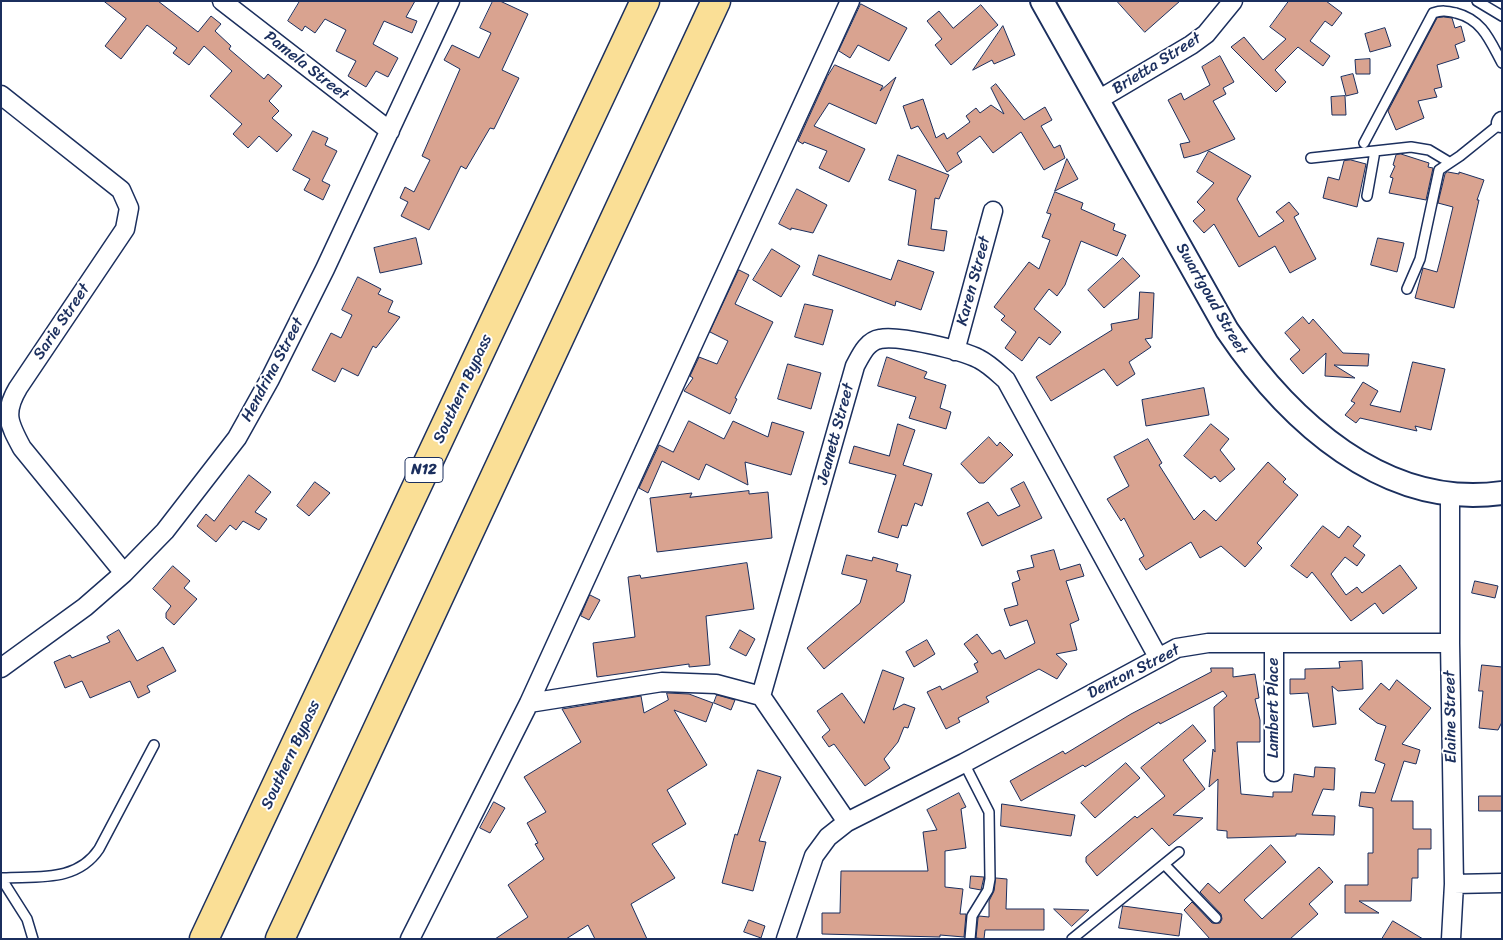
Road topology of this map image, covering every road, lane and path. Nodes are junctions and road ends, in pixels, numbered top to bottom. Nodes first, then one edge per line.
1 (222, 1) edge
2 (450, 1) edge
3 (645, 1) edge
4 (716, 1) edge
5 (850, 1) edge
6 (1042, 1) edge
7 (1233, 1) edge
8 (1477, 1) edge
9 (1502, 16) edge
10 (1502, 63) edge
11 (1, 94) edge
12 (1098, 100) junction
13 (1501, 122) edge
14 (390, 132) junction
15 (1364, 143) dead end
16 (1375, 151) junction
17 (1311, 158) dead end
18 (1449, 162) junction
19 (1367, 196) dead end
20 (993, 211) dead end
21 (1407, 289) dead end
22 (955, 351) junction
23 (1502, 493) edge
24 (1450, 495) junction
25 (124, 573) junction
26 (1450, 643) junction
27 (1274, 644) junction
28 (1158, 657) junction
29 (1, 668) edge
30 (761, 696) junction
31 (529, 703) junction
32 (154, 745) dead end
33 (964, 763) junction
34 (1274, 772) dead end
35 (847, 822) junction
36 (1179, 852) dead end
37 (1164, 864) junction
38 (2, 878) edge
39 (1502, 882) edge
40 (1454, 884) junction
41 (1216, 918) dead end
42 (33, 939) edge
43 (204, 939) edge
44 (280, 939) edge
45 (410, 939) edge
46 (786, 939) edge
47 (970, 939) edge
48 (1072, 939) edge
49 (1452, 939) edge

1 - 14 street, Pamela Street
2 - 14 street, Hendrina Street
3 - 43 highway, Southern Bypass / N12
4 - 44 highway
5 - 31 street
6 - 12 street, Swartgoud Street
7 - 12 street, Brietta Street
8 - 9 lane
10 - 15 lane
11 - 25 street, Sarie Street
12 - 24 street, Swartgoud Street
13 - 18 lane
14 - 25 street, Hendrina Street
16 - 17 lane
16 - 18 lane
16 - 19 lane
18 - 21 lane
20 - 22 street, Karen Street
22 - 28 street, Jeanett Street
22 - 30 street, Jeanett Street
23 - 24 street, Swartgoud Street
24 - 26 street, Elaine Street
25 - 29 street, Hendrina Street
26 - 27 street, Denton Street
26 - 40 street, Elaine Street
27 - 28 street, Denton Street
27 - 34 street, Lambert Place
28 - 33 street, Denton Street
30 - 31 street
30 - 35 street
31 - 45 street
32 - 38 lane
33 - 35 street, Denton Street
33 - 47 lane
35 - 46 street
36 - 37 lane
37 - 41 lane
37 - 48 lane
38 - 42 lane
39 - 40 street
40 - 49 street, Elaine Street

